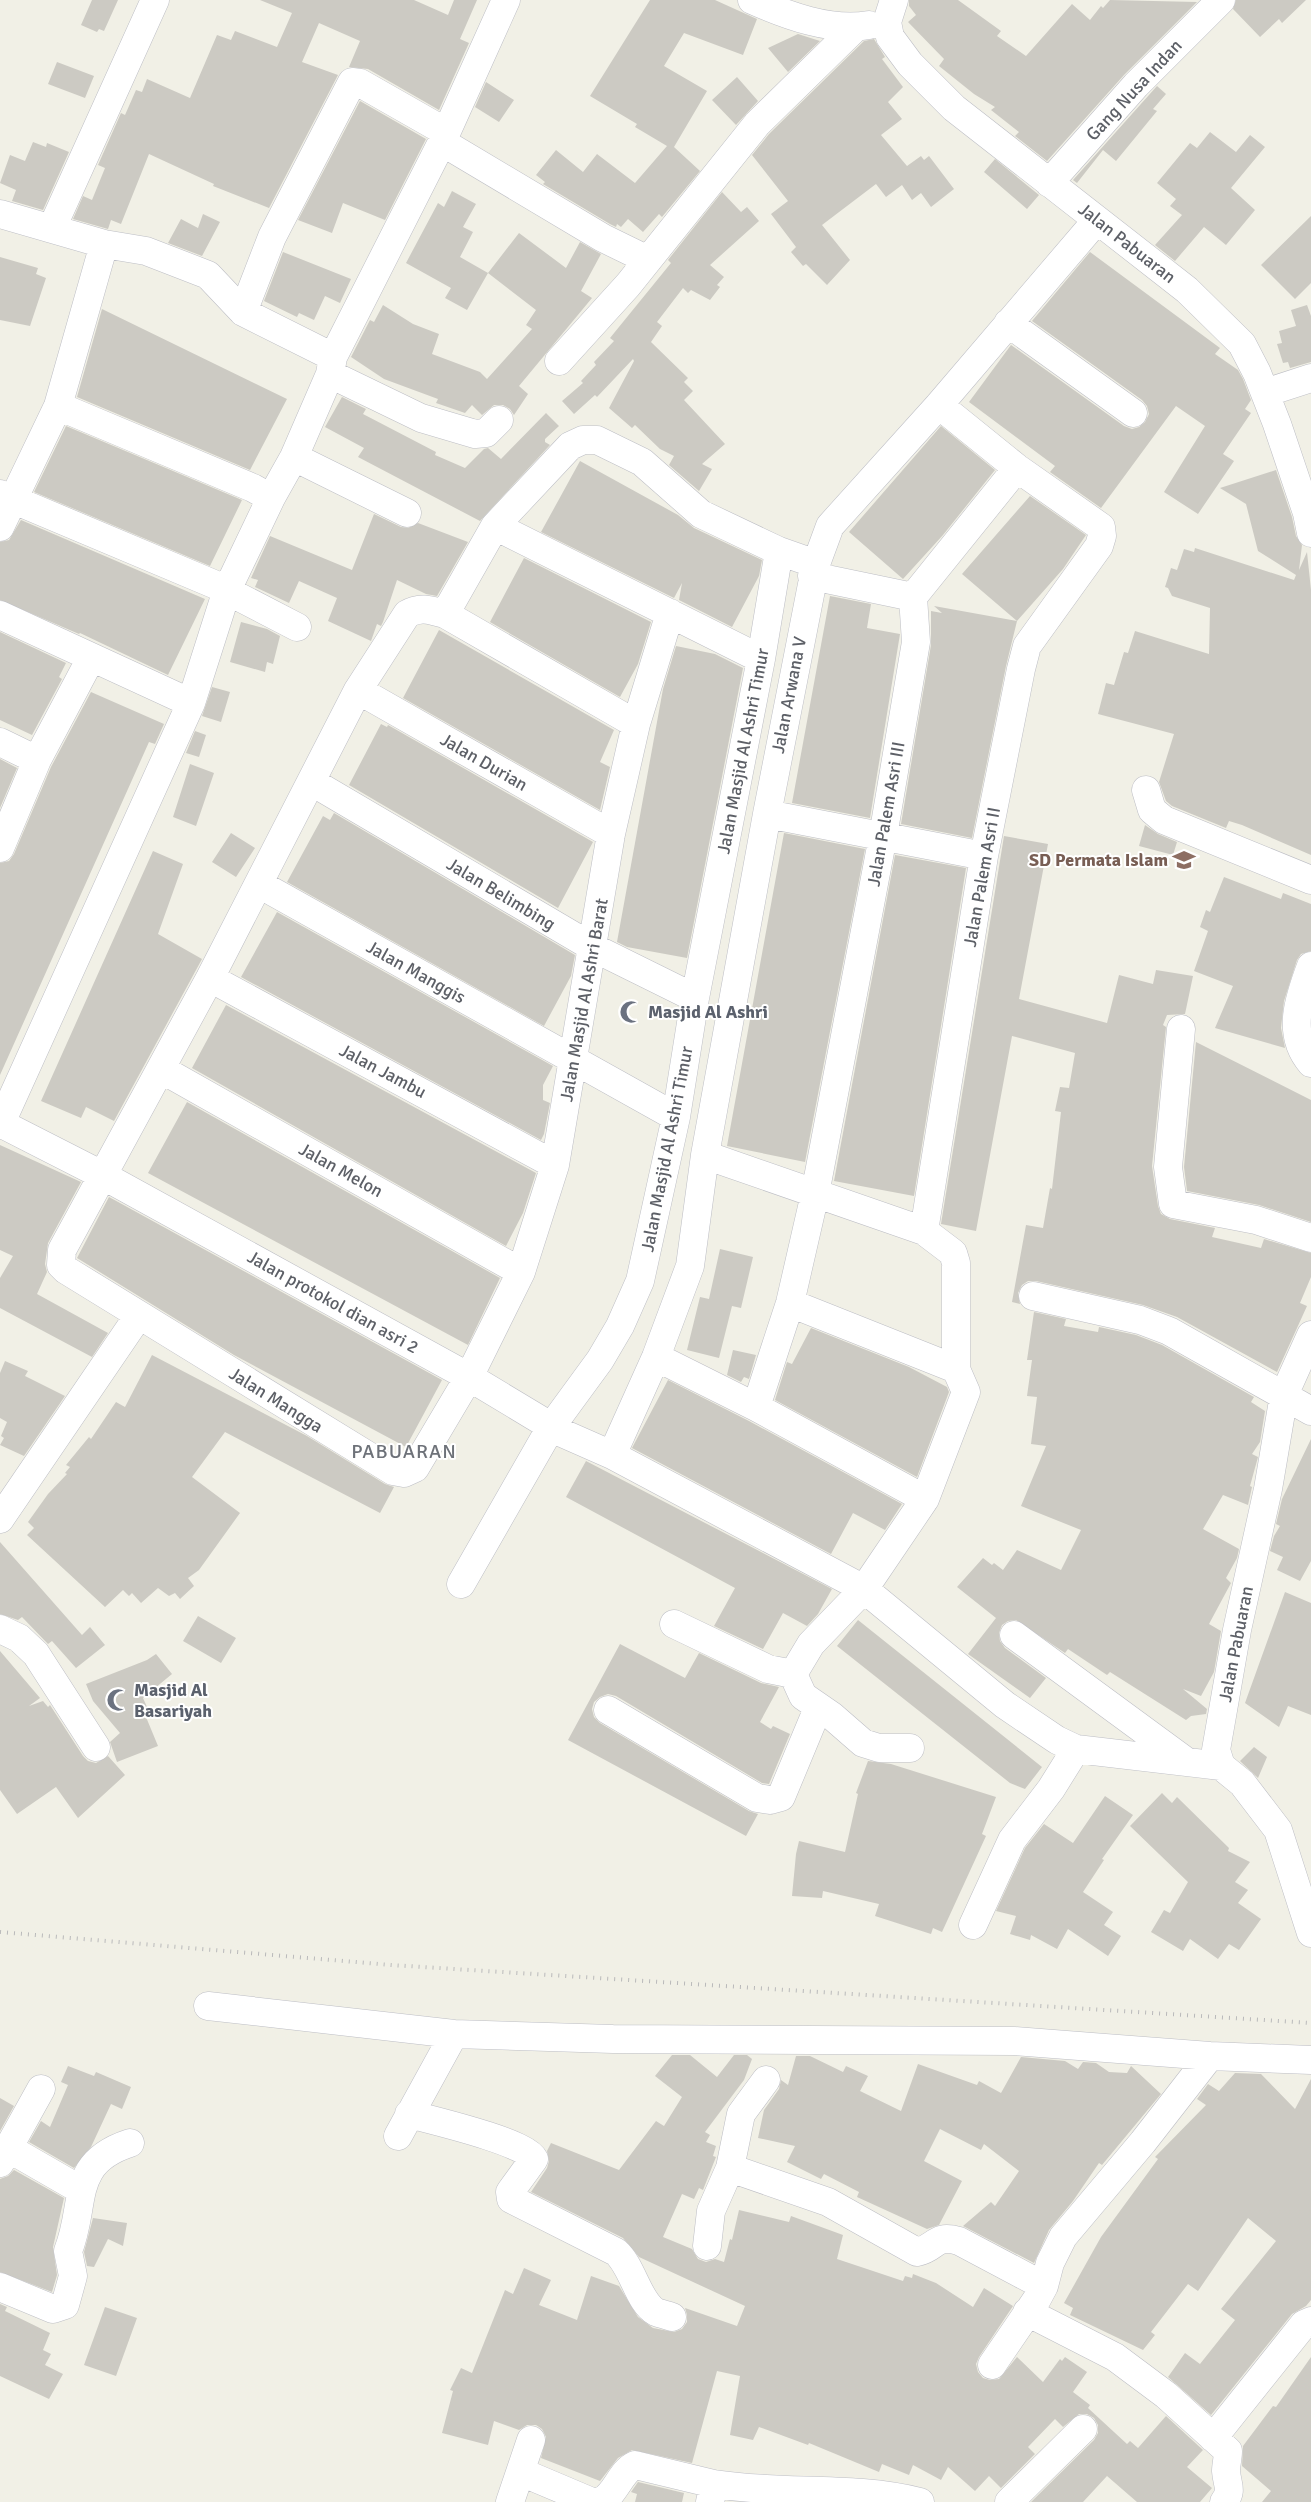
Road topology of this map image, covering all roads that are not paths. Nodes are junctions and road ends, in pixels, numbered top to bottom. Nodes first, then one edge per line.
1 (155, 0) edge
2 (506, 0) edge
3 (752, 0) edge
4 (1221, 0) edge
5 (890, 11) edge
6 (856, 27) junction
7 (444, 137) junction
8 (1059, 190) junction
9 (0, 214) edge
10 (1094, 217) junction
11 (52, 228) junction
12 (104, 244) junction
13 (648, 260) junction
14 (243, 312) junction
15 (1008, 323) junction
16 (559, 361) dead end
17 (332, 366) junction
18 (1311, 378) edge
19 (1265, 393) junction
20 (939, 405) junction
21 (58, 406) junction
22 (1133, 413) dead end
23 (499, 420) dead end
24 (294, 457) junction
25 (1018, 468) junction
26 (1306, 490) edge
27 (7, 497) edge
28 (271, 498) junction
29 (407, 514) dead end
30 (494, 526) junction
31 (0, 527) edge
32 (1311, 532) edge
33 (800, 561) junction
34 (227, 590) junction
35 (913, 597) junction
36 (670, 613) junction
37 (445, 614) junction
38 (0, 615) edge
39 (296, 627) dead end
40 (91, 658) junction
41 (761, 659) junction
42 (358, 690) junction
43 (191, 703) junction
44 (636, 724) junction
45 (0, 742) edge
46 (37, 760) junction
47 (312, 782) junction
48 (1146, 790) dead end
49 (767, 814) junction
50 (611, 834) junction
51 (883, 836) junction
52 (0, 848) edge
53 (984, 856) junction
54 (1311, 880) edge
55 (259, 884) junction
56 (594, 948) junction
57 (1311, 966) edge
58 (210, 978) junction
59 (695, 998) junction
60 (1181, 1029) dead end
61 (573, 1060) junction
62 (1311, 1063) edge
63 (161, 1069) junction
64 (676, 1118) junction
65 (0, 1124) edge
66 (705, 1155) junction
67 (555, 1165) junction
68 (102, 1175) junction
69 (815, 1194) junction
70 (924, 1231) junction
71 (1311, 1238) edge
72 (521, 1272) junction
73 (1033, 1296) dead end
74 (790, 1303) junction
75 (139, 1315) junction
76 (1311, 1335) edge
77 (656, 1358) junction
78 (956, 1369) junction
79 (469, 1377) junction
80 (1284, 1395) junction
81 (756, 1407) junction
82 (1311, 1411) edge
83 (556, 1430) junction
84 (601, 1449) junction
85 (416, 1468) joint
86 (925, 1499) junction
87 (0, 1519) edge
88 (460, 1584) dead end
89 (864, 1588) junction
90 (674, 1624) dead end
91 (0, 1629) edge
92 (1014, 1635) dead end
93 (793, 1674) junction
94 (818, 1708) junction
95 (608, 1710) dead end
96 (96, 1747) dead end
97 (910, 1748) dead end
98 (1076, 1750) junction
99 (1188, 1763) junction
100 (1220, 1766) junction
101 (1309, 1918) edge
102 (973, 1925) dead end
103 (208, 2006) dead end
104 (454, 2034) junction
105 (1210, 2056) junction
106 (1311, 2060) edge
107 (766, 2080) dead end
108 (41, 2089) dead end
109 (130, 2143) dead end
110 (4, 2156) edge
111 (730, 2168) junction
112 (81, 2190) junction
113 (707, 2246) dead end
114 (1044, 2286) junction
115 (0, 2287) edge
116 (1027, 2312) junction
117 (672, 2316) dead end
118 (1311, 2321) edge
119 (992, 2365) dead end
120 (1083, 2429) dead end
121 (1213, 2438) junction
122 (531, 2440) dead end
123 (521, 2472) junction
124 (712, 2493) edge
125 (510, 2502) edge
126 (592, 2502) edge
127 (596, 2502) edge
128 (920, 2502) edge
129 (1009, 2502) edge
130 (1224, 2502) edge

1 - 11 street
2 - 7 street
3 - 6 street
4 - 8 street, Gang Nusa Indan
5 - 6 street
5 - 8 street, Jalan Pabuaran
6 - 13 street
7 - 13 street
7 - 14 street
7 - 17 street
8 - 10 street, Jalan Pabuaran
9 - 11 street
10 - 15 street
10 - 19 street, Jalan Pabuaran
11 - 12 street
12 - 14 street
12 - 21 street
13 - 16 street
14 - 17 street
15 - 20 street
15 - 22 street
17 - 23 street
17 - 24 street
18 - 19 street
19 - 26 street, Jalan Pabuaran
20 - 25 street
20 - 33 street
21 - 27 street
21 - 28 street
24 - 28 street
24 - 29 street
25 - 35 street
25 - 53 street, Jalan Palem Asri II
26 - 32 street, Jalan Pabuaran
27 - 31 street
27 - 34 street
28 - 34 street
30 - 33 street
30 - 36 street
30 - 37 street
33 - 35 street
33 - 41 street, Jalan Masjid Al Ashri Timur
33 - 49 street, Jalan Arwana V
34 - 39 street
34 - 43 street
35 - 51 street, Jalan Palem Asri III
36 - 41 street
36 - 44 street, Jalan Masjid Al Ashri Barat
37 - 42 street
37 - 44 street
38 - 40 street
40 - 43 street
40 - 46 street
41 - 59 street, Jalan Masjid Al Ashri Timur
42 - 47 street
42 - 50 street, Jalan Durian
43 - 65 street
44 - 50 street, Jalan Masjid Al Ashri Barat
45 - 46 street
46 - 52 street
47 - 55 street
47 - 56 street, Jalan Belimbing
48 - 54 street
49 - 51 street
49 - 66 street, Jalan Arwana V
50 - 56 street, Jalan Masjid Al Ashri Barat
51 - 53 street
51 - 69 street, Jalan Palem Asri III
53 - 70 street, Jalan Palem Asri II
55 - 58 street
55 - 61 street, Jalan Manggis
56 - 59 street, Jalan Belimbing
56 - 61 street, Jalan Masjid Al Ashri Barat
57 - 62 street
58 - 63 street
58 - 67 street, Jalan Jambu
59 - 64 street, Jalan Masjid Al Ashri Timur
60 - 71 street
61 - 64 street, Jalan Manggis
61 - 67 street, Jalan Masjid Al Ashri Barat
63 - 68 street
63 - 72 street, Jalan Melon
64 - 83 street, Jalan Masjid Al Ashri Timur
65 - 68 street, Jalan protokol dian asri 2
66 - 69 street
66 - 77 street, Jalan Arwana V
67 - 72 street, Jalan Masjid Al Ashri Barat
68 - 75 street, Jalan Mangga
68 - 79 street, Jalan protokol dian asri 2
69 - 70 street
69 - 74 street, Jalan Palem Asri III
70 - 78 street
72 - 79 street, Jalan Masjid Al Ashri Barat
73 - 80 street
74 - 78 street
74 - 81 street, Jalan Palem Asri III
75 - 85 street, Jalan Mangga
75 - 87 street
76 - 80 street, Jalan Pabuaran
77 - 81 street
77 - 84 street, Jalan Arwana V
78 - 86 street
79 - 83 street, Jalan protokol dian asri 2
79 - 85 street, Jalan Masjid Al Ashri Barat
80 - 82 street
80 - 100 street, Jalan Pabuaran
81 - 86 street
83 - 84 street, Jalan protokol dian asri 2
83 - 88 street, Jalan Masjid Al Ashri Timur
84 - 89 street, Jalan protokol dian asri 2
86 - 89 street
89 - 93 street
89 - 98 street, Jalan protokol dian asri 2
90 - 93 street
91 - 96 street
92 - 99 street
93 - 94 street
94 - 95 street
94 - 97 street
98 - 99 street
98 - 102 street
99 - 100 street
100 - 101 street
103 - 104 street
104 - 105 street
104 - 117 street
105 - 106 street
105 - 114 street
107 - 111 street
108 - 110 street
109 - 112 street
110 - 112 street
111 - 113 street
111 - 114 street
112 - 115 street
114 - 116 street
116 - 119 street
116 - 121 street
118 - 121 street
120 - 129 street
121 - 130 street
122 - 123 street
123 - 125 street
123 - 126 street
124 - 127 street
124 - 128 street

